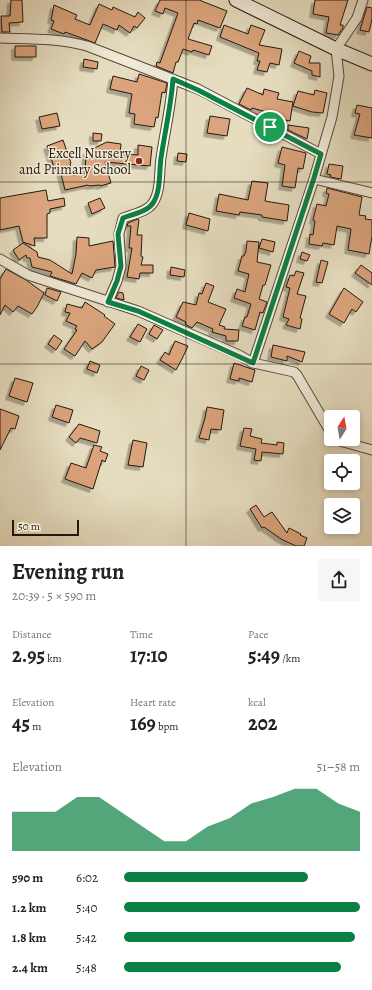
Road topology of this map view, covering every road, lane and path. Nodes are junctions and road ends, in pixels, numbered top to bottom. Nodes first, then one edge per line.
1 (236, 0) edge
2 (364, 0) edge
3 (0, 38) edge
4 (336, 49) junction
5 (372, 64) edge
6 (173, 79) junction
7 (321, 154) junction
8 (314, 178) junction
9 (372, 193) edge
10 (0, 259) edge
11 (108, 302) junction
12 (253, 363) junction
13 (324, 421) edge
14 (358, 446) edge
15 (372, 450) edge

1 - 4 street
2 - 4 street
3 - 6 street
4 - 5 street
4 - 7 street
6 - 7 street
6 - 11 street
7 - 8 street
8 - 9 street
8 - 12 street
10 - 11 street
11 - 12 street
12 - 13 street
14 - 15 street

